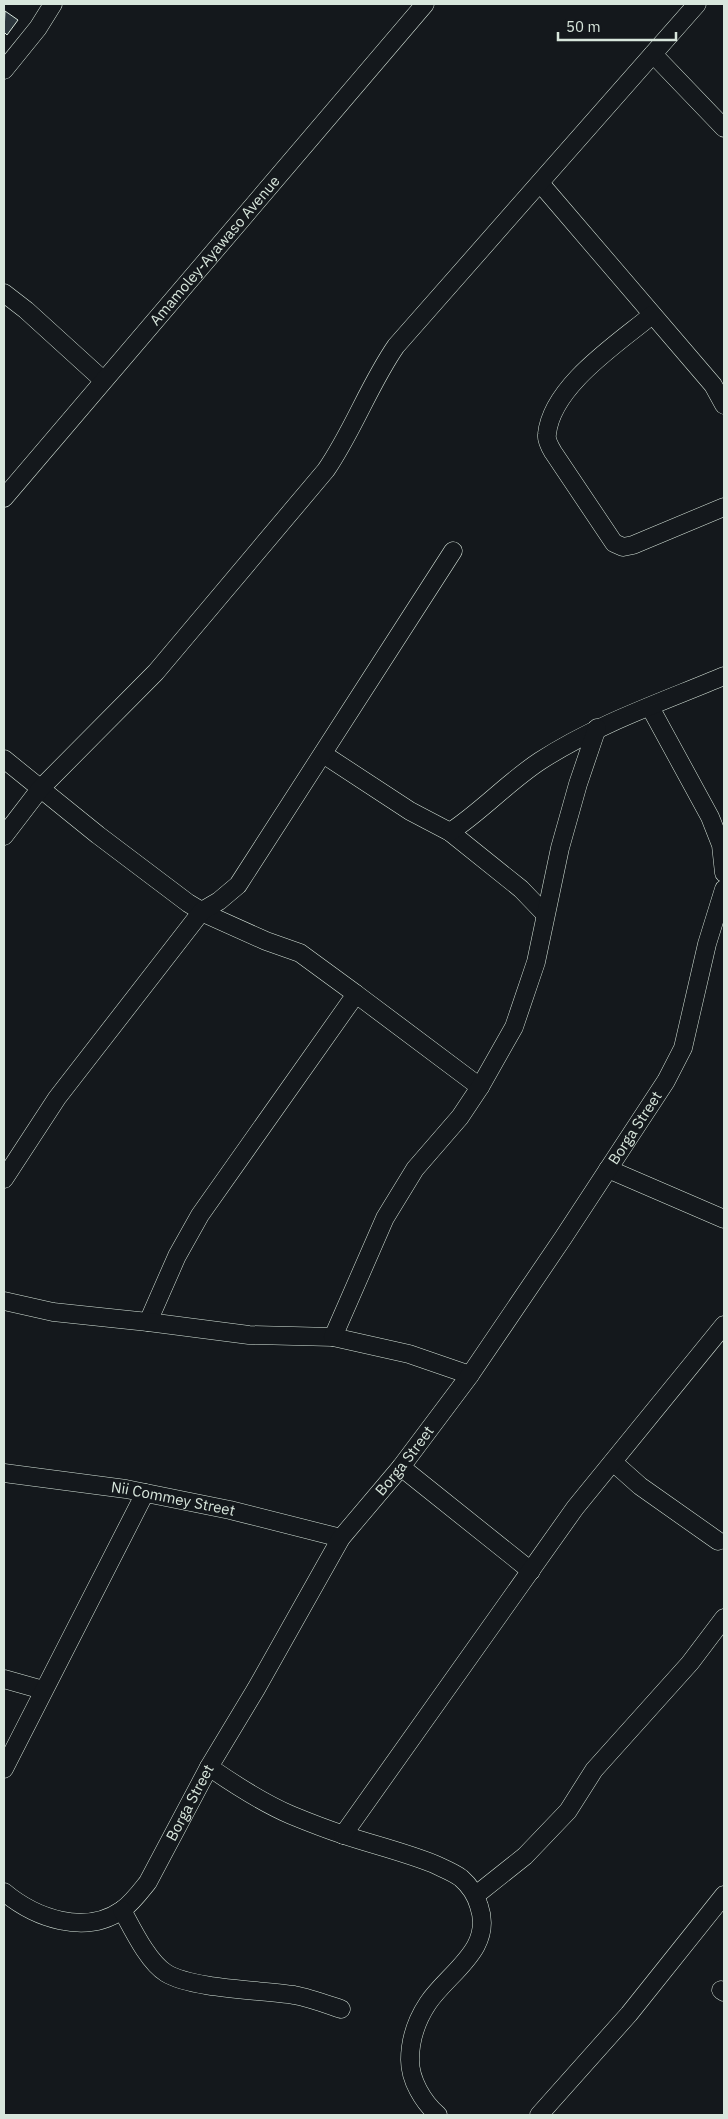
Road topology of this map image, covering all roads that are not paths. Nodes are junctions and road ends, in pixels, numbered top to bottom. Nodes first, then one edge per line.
1 (53, 4) edge
2 (425, 4) edge
3 (697, 4) edge
4 (654, 54) junction
5 (6, 65) edge
6 (724, 128) edge
7 (540, 183) junction
8 (4, 293) edge
9 (652, 315) junction
10 (103, 380) junction
11 (724, 405) edge
12 (4, 498) edge
13 (724, 507) edge
14 (454, 551) dead end
15 (724, 676) edge
16 (650, 707) junction
17 (597, 728) junction
18 (323, 754) junction
19 (4, 759) edge
20 (40, 788) junction
21 (450, 832) junction
22 (4, 836) edge
23 (724, 872) edge
24 (724, 889) edge
25 (202, 911) junction
26 (545, 914) junction
27 (356, 994) junction
28 (480, 1087) junction
29 (608, 1169) junction
30 (4, 1179) edge
31 (724, 1219) edge
32 (4, 1301) edge
33 (148, 1322) junction
34 (724, 1325) edge
35 (333, 1337) junction
36 (470, 1375) junction
37 (613, 1462) junction
38 (402, 1467) junction
39 (4, 1473) edge
40 (145, 1493) junction
41 (341, 1538) junction
42 (718, 1541) dead end
43 (532, 1571) junction
44 (724, 1618) edge
45 (4, 1679) edge
46 (42, 1690) junction
47 (209, 1767) junction
48 (4, 1769) edge
49 (344, 1835) junction
50 (4, 1892) edge
51 (476, 1895) junction
52 (724, 1895) edge
53 (122, 1910) junction
54 (341, 2009) dead end
55 (438, 2115) edge
56 (539, 2115) edge

1 - 5 street
2 - 10 street, Amamoley-Ayawaso Avenue
3 - 4 street
4 - 6 street
4 - 7 street
7 - 9 street
7 - 20 street
8 - 10 street
9 - 11 street
9 - 13 street
10 - 12 street, Amamoley-Ayawaso Avenue
14 - 18 street
15 - 16 street
16 - 17 street
16 - 23 street
17 - 21 street
17 - 26 street
18 - 21 street
18 - 25 street
19 - 20 street
20 - 22 street
20 - 25 street
21 - 26 street
24 - 29 street, Borga Street
25 - 27 street
25 - 30 street
26 - 28 street
27 - 28 street
27 - 33 street
28 - 35 street
29 - 31 street
29 - 36 street, Borga Street
32 - 33 street
33 - 35 street
34 - 37 street
35 - 36 street
36 - 38 street, Borga Street
37 - 42 street
37 - 43 street
38 - 41 street, Borga Street
38 - 43 street
39 - 40 street, Nii Commey Street
40 - 41 street, Nii Commey Street
40 - 46 street
41 - 47 street, Borga Street
43 - 49 street
44 - 51 street
45 - 46 street
46 - 48 street
47 - 49 street
47 - 53 street, Borga Street
49 - 51 street
50 - 53 street, Borga Street
51 - 55 street
52 - 56 street
53 - 54 street

